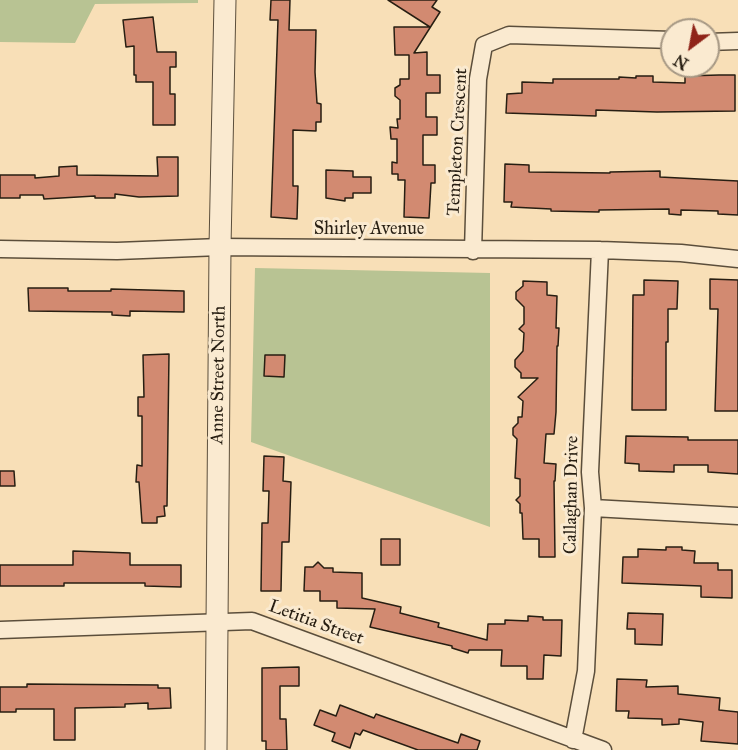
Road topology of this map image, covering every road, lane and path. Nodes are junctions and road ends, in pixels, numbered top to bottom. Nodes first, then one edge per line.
1 (225, 0) edge
2 (660, 40) edge
3 (738, 41) edge
4 (720, 42) edge
5 (220, 247) junction
6 (0, 249) edge
7 (473, 250) junction
8 (600, 250) junction
9 (738, 259) edge
10 (593, 508) junction
11 (738, 516) edge
12 (216, 623) junction
13 (0, 630) edge
14 (573, 740) junction
15 (216, 750) edge
16 (603, 750) edge

1 - 5 street, Anne Street North
2 - 7 street, Templeton Crescent
3 - 4 street
5 - 6 street, Shirley Avenue
5 - 7 street, Shirley Avenue
5 - 12 street, Anne Street North
7 - 8 street, Shirley Avenue
8 - 9 street, Shirley Avenue
8 - 10 street, Callaghan Drive
10 - 11 street
10 - 14 street, Callaghan Drive
12 - 13 street, Letitia Street
12 - 14 street, Letitia Street
12 - 15 street, Anne Street North
14 - 16 street, Letitia Street

